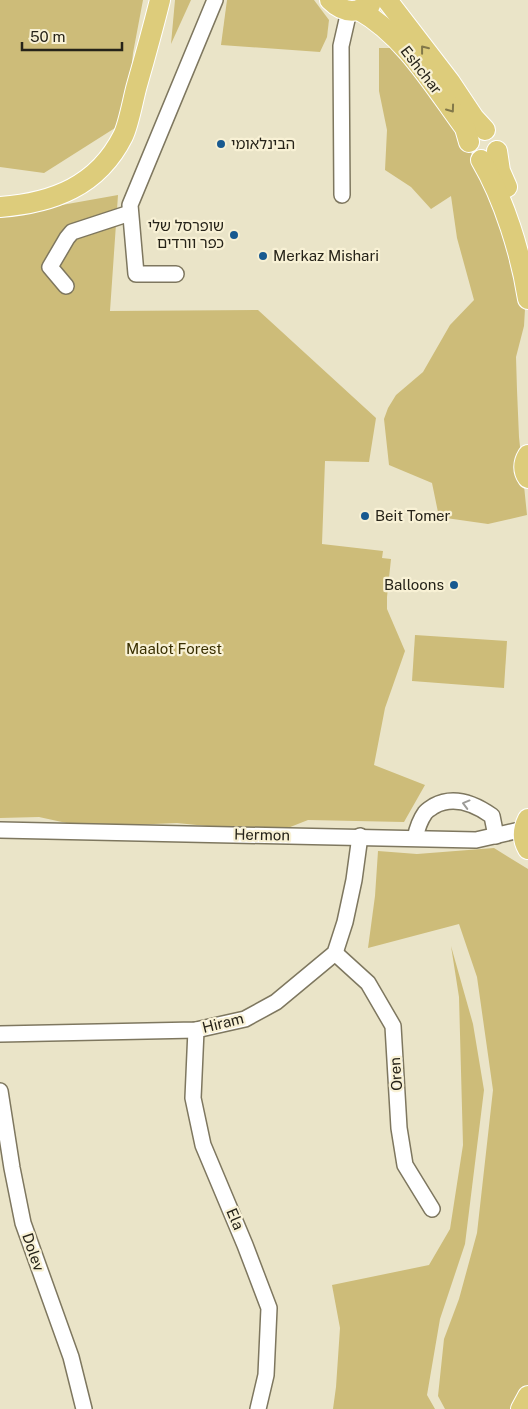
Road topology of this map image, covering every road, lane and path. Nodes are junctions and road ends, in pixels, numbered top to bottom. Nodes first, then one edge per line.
1 (160, 0) edge
2 (215, 0) edge
3 (330, 0) edge
4 (387, 0) edge
5 (361, 7) edge
6 (477, 136) junction
7 (489, 156) junction
8 (342, 195) dead end
9 (0, 207) edge
10 (130, 213) junction
11 (528, 240) edge
12 (176, 274) dead end
13 (66, 286) dead end
14 (528, 299) edge
15 (528, 456) edge
16 (528, 478) edge
17 (526, 824) edge
18 (0, 830) edge
19 (360, 836) junction
20 (496, 836) junction
21 (415, 838) junction
22 (528, 849) edge
23 (335, 953) junction
24 (196, 1030) junction
25 (0, 1034) edge
26 (0, 1091) edge
27 (432, 1209) dead end
28 (528, 1396) edge
29 (84, 1409) edge
30 (258, 1409) edge
31 (521, 1409) edge

1 - 9 main road
2 - 10 street
3 - 5 main road, Eshchar
6 -> 4 main road, Eshchar
5 -> 6 main road, Eshchar
5 - 8 street
6 - 7 main road
6 - 7 main road
7 - 11 main road
7 - 14 main road
10 - 12 street
10 - 13 street
15 - 16 main road
17 - 20 street, Hermon
17 - 22 main road
18 - 19 street, Hermon
19 - 21 street, Hermon
19 - 23 street
20 - 21 street, Hermon
20 -> 21 street
23 - 24 street, Hiram
23 - 27 street, Oren
24 - 25 street, Hiram
24 - 30 street, Ela
26 - 29 street, Dolev
28 - 31 main road

